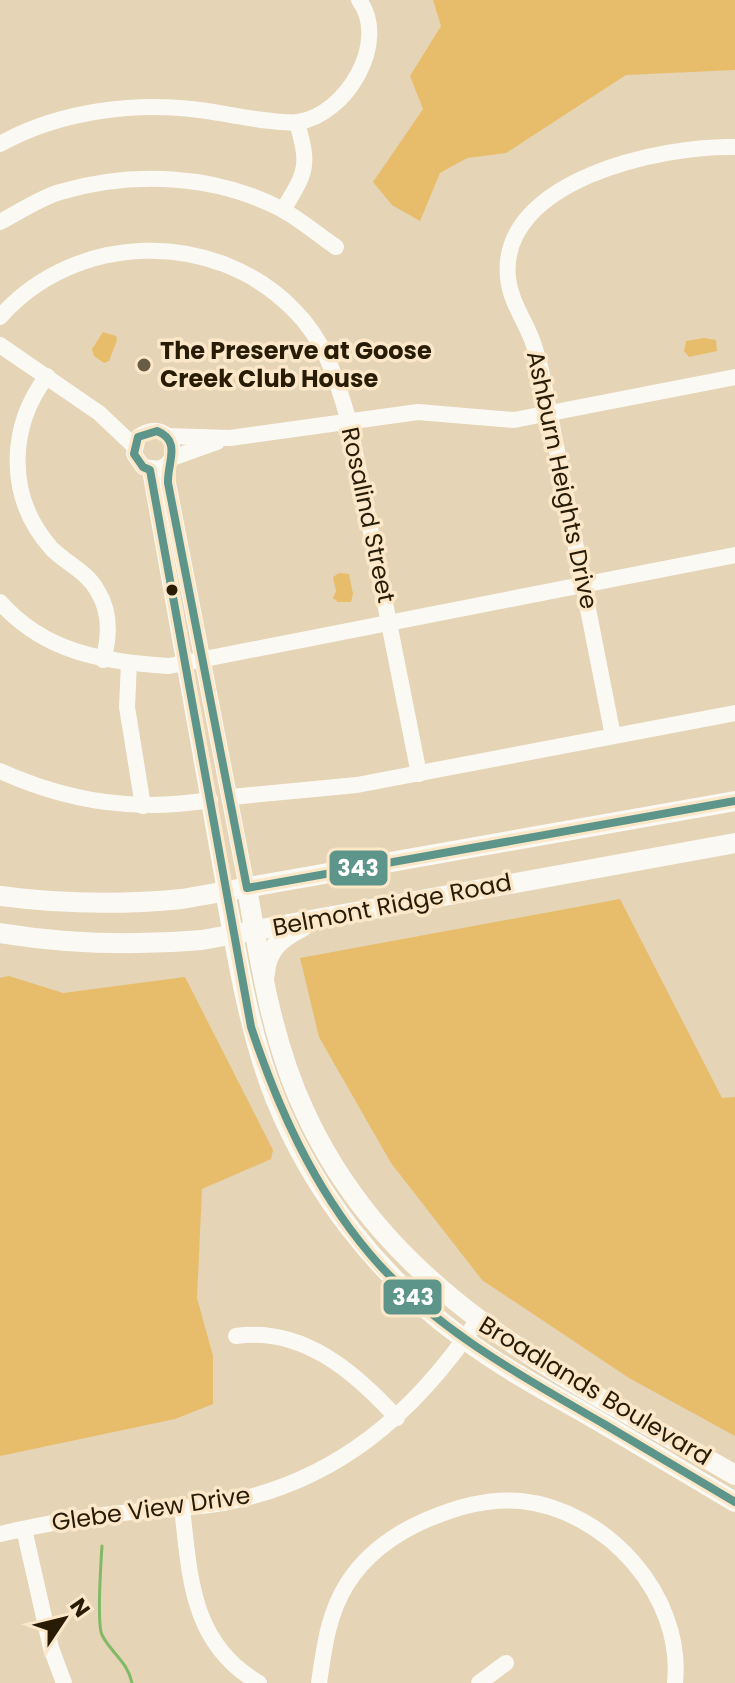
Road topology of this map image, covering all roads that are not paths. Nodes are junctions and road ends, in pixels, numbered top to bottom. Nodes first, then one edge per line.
1 (359, 0) edge
2 (297, 123) junction
3 (0, 144) edge
4 (735, 147) edge
5 (283, 210) junction
6 (0, 222) edge
7 (336, 247) dead end
8 (0, 317) edge
9 (0, 345) edge
10 (47, 376) junction
11 (735, 377) edge
12 (99, 413) junction
13 (551, 413) junction
14 (349, 422) junction
15 (146, 431) junction
16 (168, 436) junction
17 (230, 438) junction
18 (134, 446) junction
19 (170, 462) junction
20 (150, 470) junction
21 (735, 555) edge
22 (585, 585) junction
23 (0, 602) edge
24 (391, 623) junction
25 (103, 660) junction
26 (193, 662) junction
27 (129, 663) junction
28 (735, 713) edge
29 (613, 736) junction
30 (0, 771) edge
31 (419, 774) junction
32 (231, 797) junction
33 (210, 800) junction
34 (735, 801) edge
35 (143, 806) junction
36 (735, 843) edge
37 (247, 888) junction
38 (225, 891) junction
39 (0, 896) edge
40 (314, 921) junction
41 (255, 932) junction
42 (0, 933) edge
43 (234, 936) junction
44 (265, 986) junction
45 (477, 1321) junction
46 (236, 1336) dead end
47 (463, 1339) junction
48 (397, 1418) junction
49 (735, 1475) edge
50 (735, 1502) edge
51 (182, 1508) junction
52 (24, 1529) junction
53 (0, 1534) edge
54 (506, 1663) dead end
55 (64, 1683) edge
56 (259, 1683) edge
57 (319, 1683) edge
58 (479, 1683) edge
59 (675, 1683) edge

1 - 2 street
2 - 3 street
2 - 5 street
4 - 13 street, Ashburn Heights Drive
5 - 6 street
5 - 7 street
8 - 14 street, Rosalind Street
9 - 10 street
10 - 12 street
10 - 25 street
11 - 13 street
12 - 15 street
12 - 18 street
13 - 14 street
13 - 22 street, Ashburn Heights Drive
14 - 17 street
14 - 24 street, Rosalind Street
15 - 16 street
15 - 18 street
16 - 17 street
16 - 19 street
17 - 19 street
18 - 20 street
19 - 20 street
19 - 26 street
20 - 26 street
21 - 22 street
22 - 24 street
22 - 29 street, Ashburn Heights Drive
23 - 25 street
24 - 26 street
24 - 31 street, Rosalind Street
25 - 27 street
26 - 27 street
26 - 32 street
26 - 33 street
27 - 35 street
28 - 29 street
29 - 31 street
30 - 35 street
31 - 32 street
32 - 37 street
33 - 35 street
33 - 38 street
34 - 37 main road, Belmont Ridge Road
36 - 40 main road, Belmont Ridge Road
37 - 38 main road, Belmont Ridge Road
37 - 41 main road, Broadlands Boulevard
38 - 39 main road, Belmont Ridge Road
38 - 43 main road, Broadlands Boulevard
40 - 41 main road, Belmont Ridge Road
40 - 44 main road
41 - 43 main road, Belmont Ridge Road
41 - 44 main road, Broadlands Boulevard
42 - 43 main road, Belmont Ridge Road
43 - 47 main road, Broadlands Boulevard
44 - 45 main road, Broadlands Boulevard
45 - 47 street, Glebe View Drive
45 - 49 main road, Broadlands Boulevard
46 - 48 street
47 - 48 street, Glebe View Drive
47 - 50 main road, Broadlands Boulevard
48 - 51 street, Glebe View Drive
51 - 52 street, Glebe View Drive
51 - 56 street
52 - 53 street, Glebe View Drive
52 - 55 street
54 - 58 street
57 - 59 street

